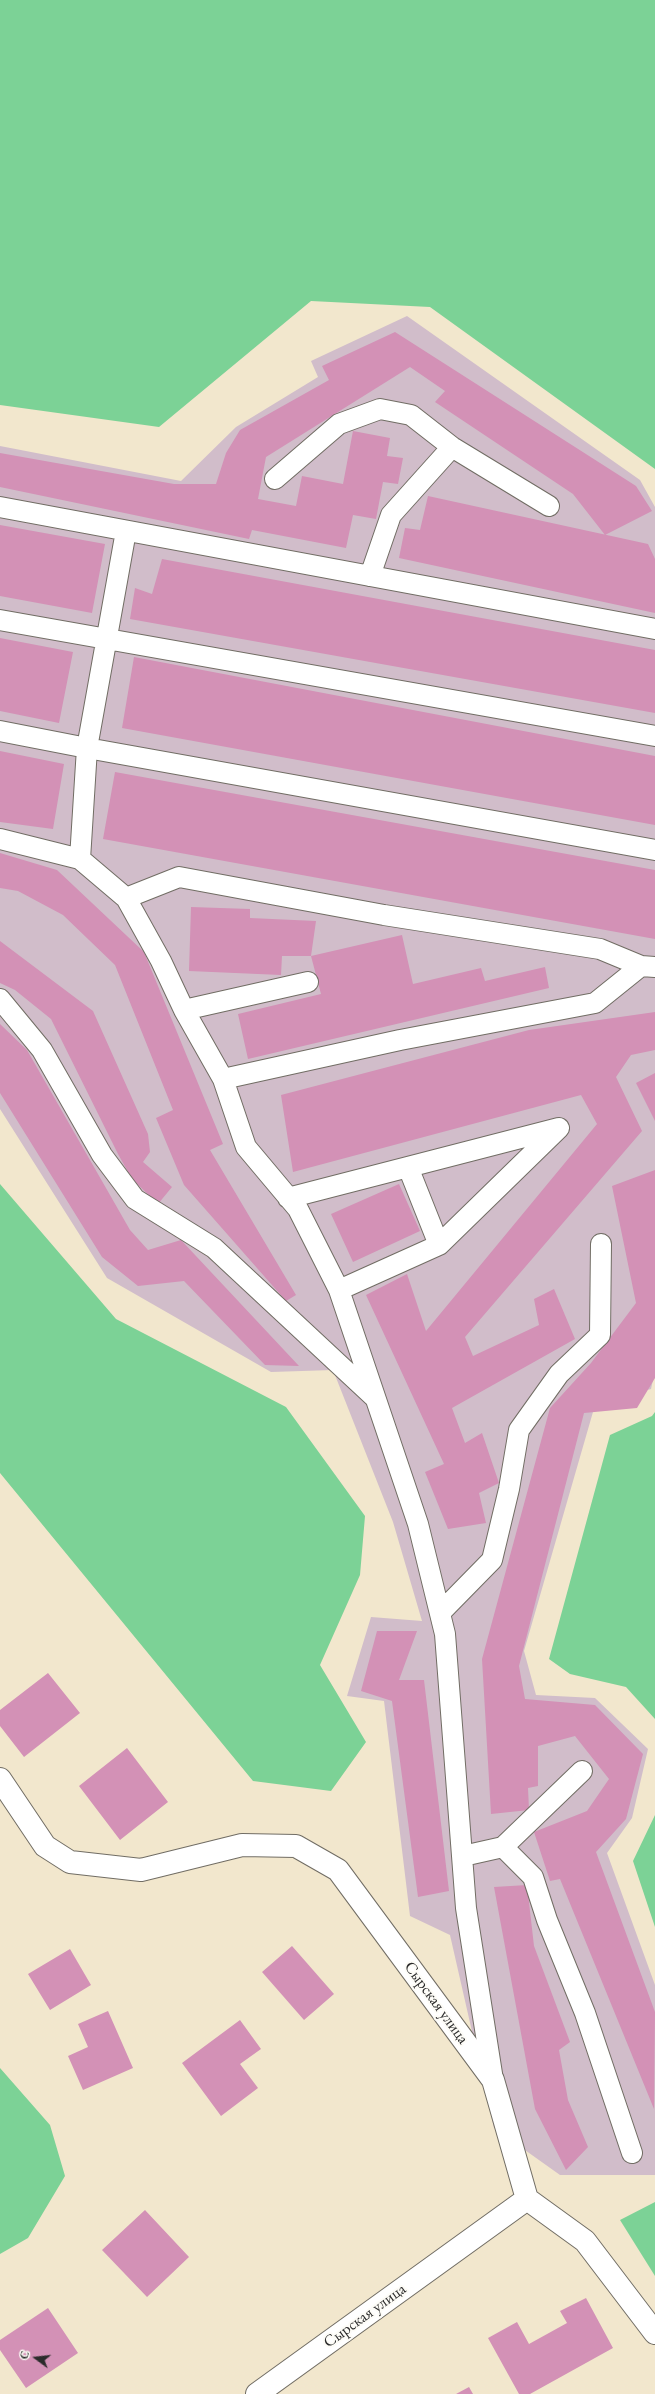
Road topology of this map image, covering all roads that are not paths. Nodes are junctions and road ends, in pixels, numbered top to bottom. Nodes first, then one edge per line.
1 (452, 447) junction
2 (275, 479) dead end
3 (548, 506) dead end
4 (0, 507) edge
5 (126, 531) junction
6 (370, 576) junction
7 (0, 620) edge
8 (655, 629) edge
9 (106, 639) junction
10 (0, 731) edge
11 (655, 736) edge
12 (87, 748) junction
13 (0, 839) edge
14 (655, 850) edge
15 (80, 859) junction
16 (126, 898) junction
17 (648, 966) edge
18 (308, 982) dead end
19 (0, 999) edge
20 (184, 1010) junction
21 (223, 1079) junction
22 (408, 1167) junction
23 (288, 1198) junction
24 (601, 1244) dead end
25 (439, 1245) junction
26 (339, 1290) junction
27 (376, 1398) junction
28 (440, 1613) junction
29 (582, 1771) dead end
30 (0, 1779) edge
31 (503, 1847) junction
32 (463, 1856) junction
33 (493, 2080) junction
34 (632, 2153) dead end
35 (527, 2199) junction
36 (655, 2333) edge
37 (257, 2394) edge

1 - 2 lane
1 - 3 lane
1 - 6 lane
4 - 5 lane
5 - 6 lane
5 - 9 lane
6 - 8 lane
7 - 9 lane
9 - 11 lane
9 - 12 lane
10 - 12 lane
12 - 14 lane
12 - 15 lane
13 - 15 lane
15 - 16 lane
16 - 17 lane
16 - 20 lane
17 - 21 lane
18 - 20 lane
19 - 27 lane
20 - 21 lane
21 - 23 lane
22 - 23 lane
22 - 25 lane
22 - 25 lane
23 - 26 lane
24 - 28 lane
25 - 26 lane
26 - 27 lane
27 - 28 lane
28 - 32 lane
29 - 31 lane
30 - 33 street, Сырская улица
31 - 32 lane
31 - 34 lane
32 - 33 lane
33 - 35 street, Сырская улица
35 - 36 street
35 - 37 street, Сырская улица

